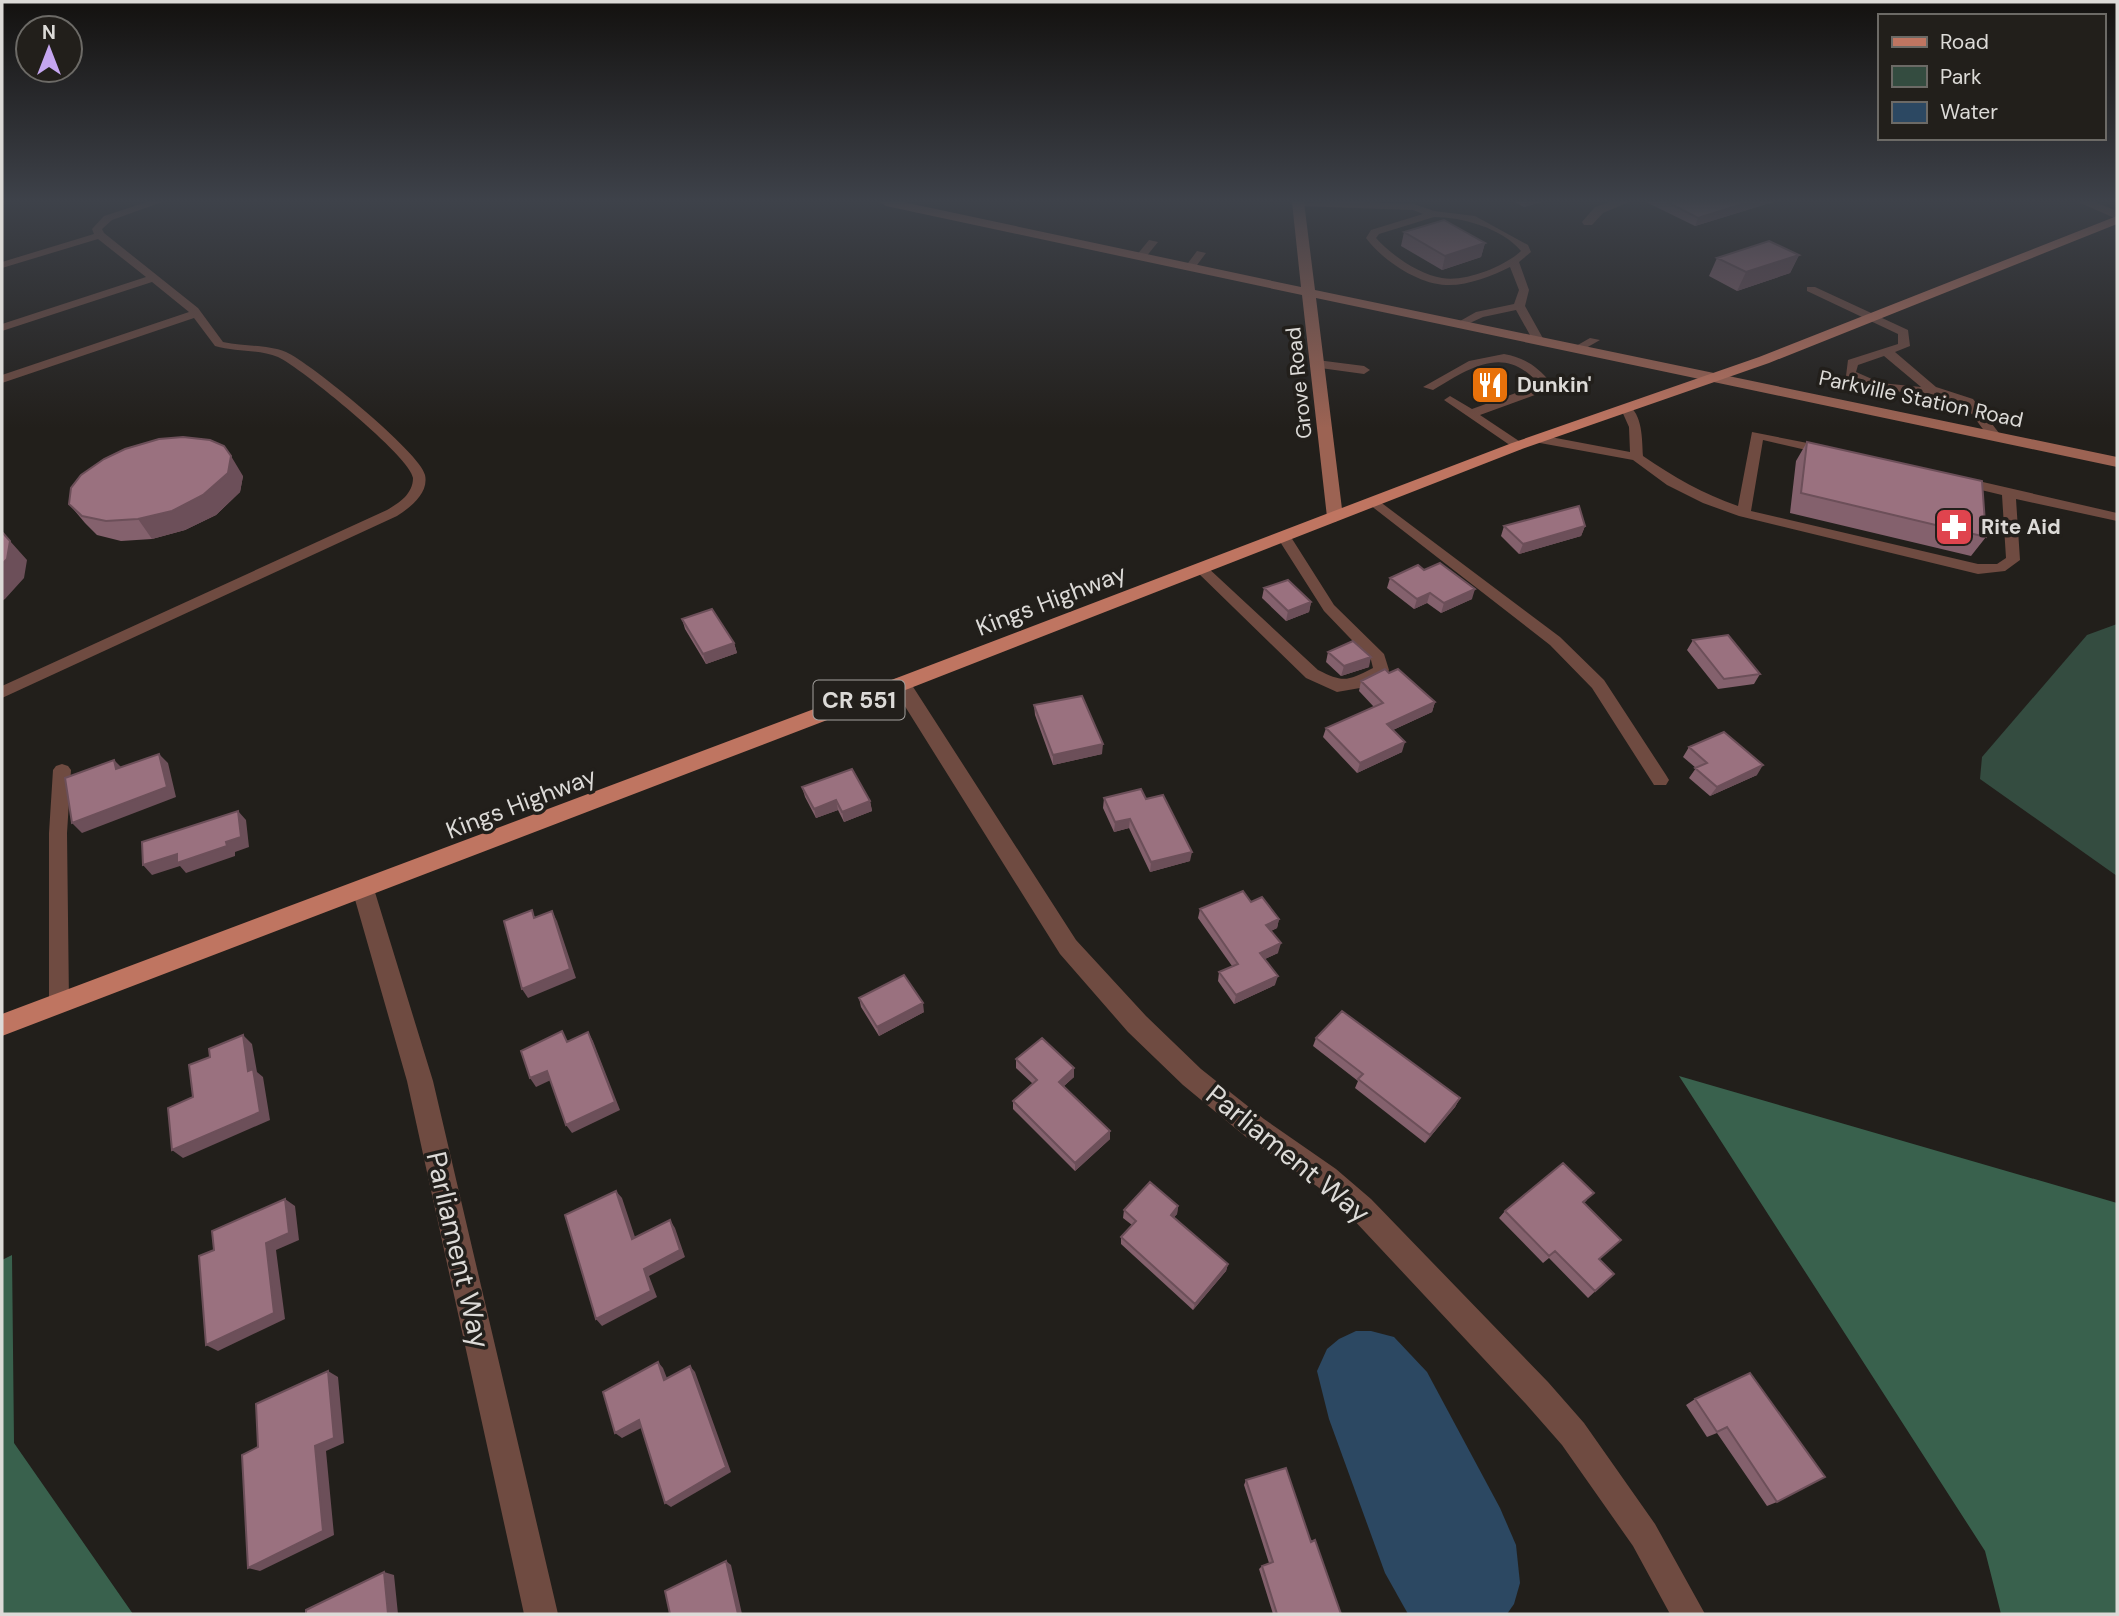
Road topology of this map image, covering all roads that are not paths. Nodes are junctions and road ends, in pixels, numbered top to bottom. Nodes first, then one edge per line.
1 (1240, 277) edge
2 (1308, 277) edge
3 (1429, 277) edge
4 (1469, 277) edge
5 (1521, 277) edge
6 (1974, 277) edge
7 (154, 278) joint
8 (1811, 289) dead end
9 (1310, 292) junction
10 (1520, 306) junction
11 (196, 313) junction
12 (1875, 317) junction
13 (1459, 325) junction
14 (2, 328) edge
15 (1594, 340) dead end
16 (1539, 342) junction
17 (1575, 350) junction
18 (1886, 351) junction
19 (1317, 364) junction
20 (1364, 370) dead end
21 (1716, 377) junction
22 (2, 379) edge
23 (1429, 387) dead end
24 (1932, 390) junction
25 (1450, 400) dead end
26 (1627, 409) junction
27 (1470, 414) junction
28 (1996, 437) junction
29 (1540, 439) junction
30 (1517, 446) junction
31 (1848, 455) edge
32 (1637, 457) junction
33 (2117, 462) edge
34 (1952, 478) edge
35 (2009, 494) junction
36 (1376, 502) junction
37 (1744, 513) junction
38 (1335, 517) junction
39 (2117, 517) edge
40 (1284, 537) junction
41 (1201, 569) junction
42 (901, 684) junction
43 (2, 692) edge
44 (62, 771) dead end
45 (1660, 780) dead end
46 (363, 889) junction
47 (59, 1003) junction
48 (2, 1025) edge
49 (541, 1614) edge
50 (1688, 1614) edge

1 - 9 main road, Parkville Station Road
2 - 9 main road, Grove Road
3 - 4 lane
5 - 10 lane
6 - 12 main road, Kings Highway / CR 551
7 - 11 lane
7 - 14 lane
8 - 12 lane
9 - 13 main road, Parkville Station Road
9 - 19 main road, Grove Road
10 - 13 lane
10 - 16 lane
11 - 22 lane
11 - 43 lane
12 - 18 lane
12 - 21 main road, Kings Highway / CR 551
13 - 16 main road, Parkville Station Road
15 - 17 lane
16 - 17 main road, Parkville Station Road
17 - 21 main road, Parkville Station Road
18 - 24 lane
18 - 24 lane
19 - 20 lane
19 - 38 main road, Grove Road
21 - 26 main road, Kings Highway / CR 551
21 - 28 main road, Parkville Station Road
23 - 27 lane
24 - 28 lane
25 - 27 lane
26 - 29 main road, Kings Highway / CR 551
26 - 32 lane
27 - 30 lane
28 - 33 main road, Parkville Station Road
29 - 30 main road, Kings Highway / CR 551
29 - 32 lane
30 - 36 main road, Kings Highway / CR 551
31 - 37 lane
32 - 37 lane
34 - 35 lane
35 - 37 lane
35 - 39 lane
36 - 38 main road, Kings Highway / CR 551
36 - 45 lane
38 - 40 main road, Kings Highway / CR 551
40 - 41 main road, Kings Highway / CR 551
40 - 41 lane
41 - 42 main road, Kings Highway / CR 551
42 - 46 main road, Kings Highway / CR 551
42 - 50 street, Parliament Way
44 - 47 lane
46 - 47 main road, Kings Highway / CR 551
46 - 49 street, Parliament Way
47 - 48 main road, Kings Highway / CR 551

